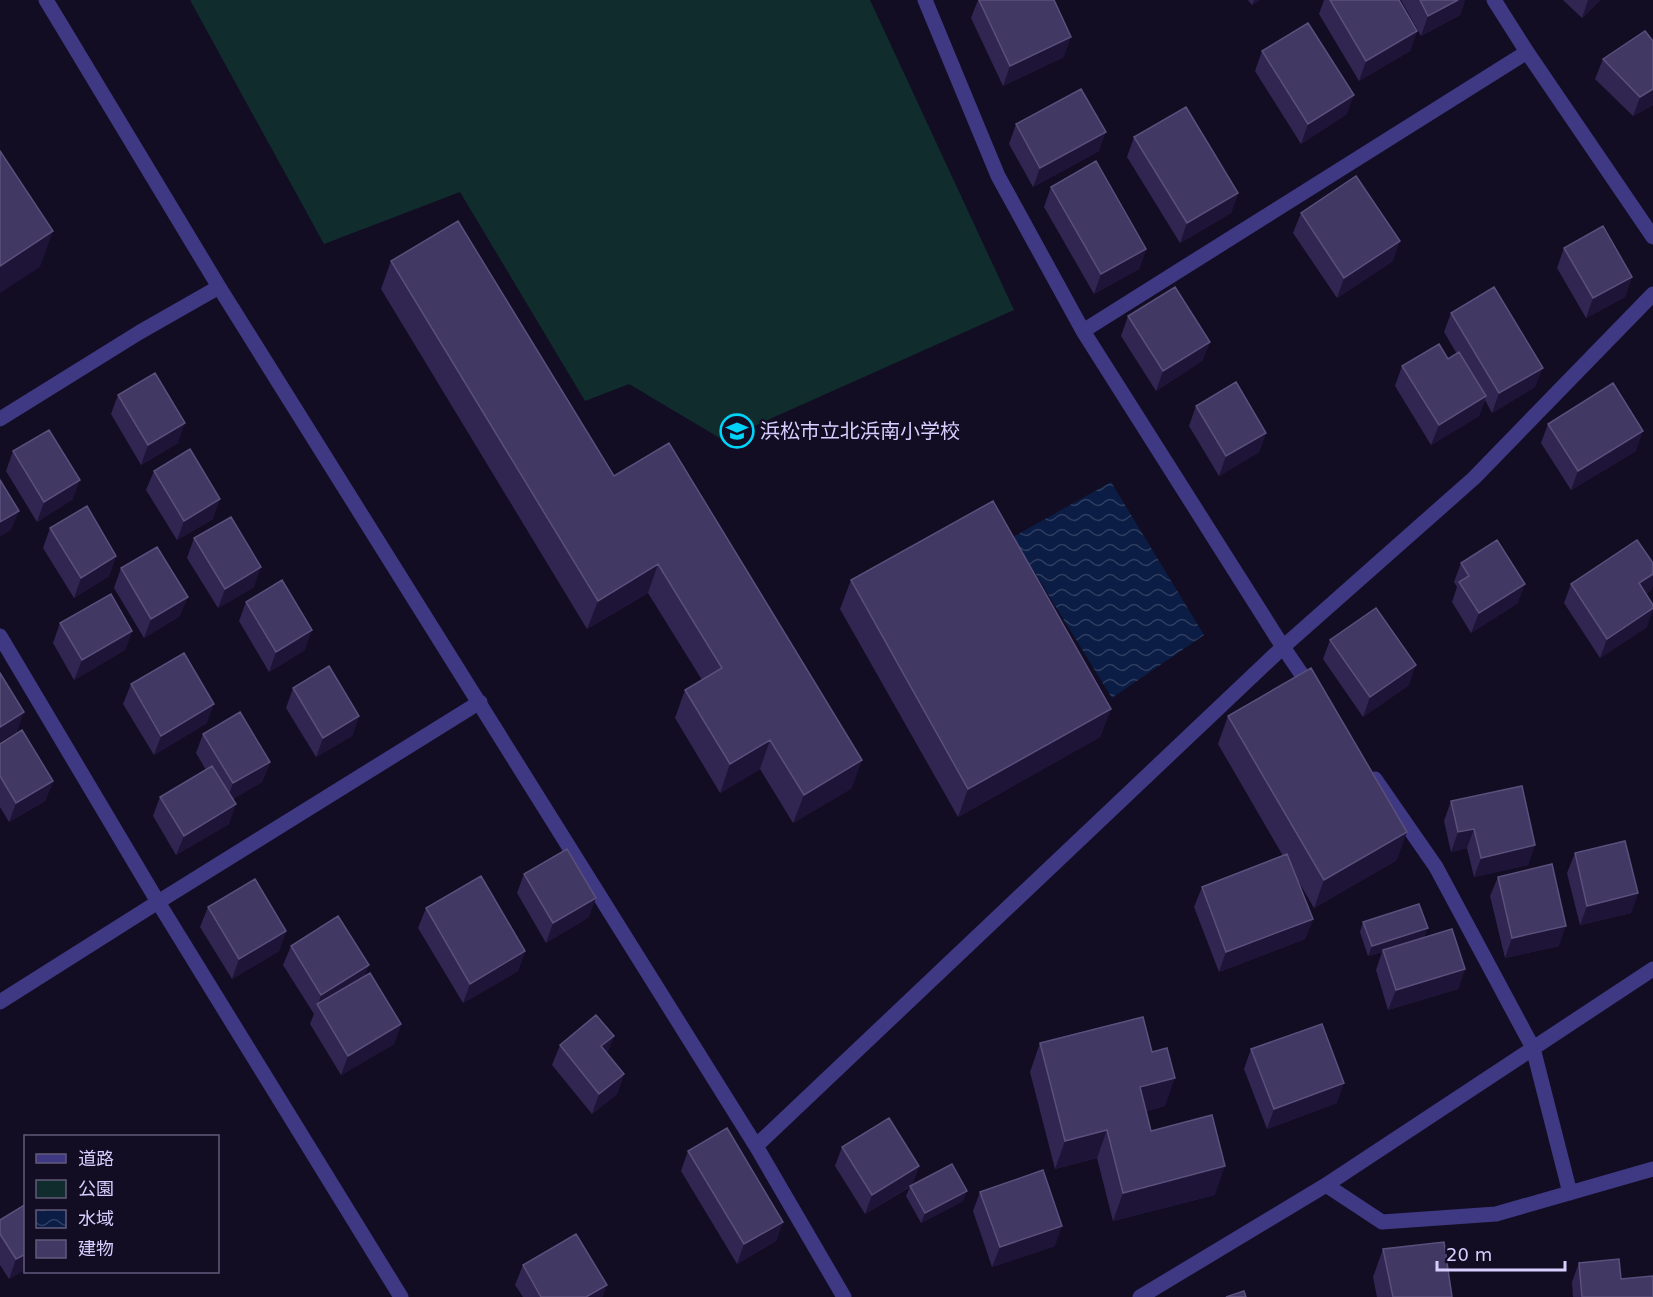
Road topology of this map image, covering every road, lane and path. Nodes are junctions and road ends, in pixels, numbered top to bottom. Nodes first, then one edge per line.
1 (46, 0) edge
2 (925, 0) edge
3 (1494, 0) edge
4 (1527, 52) junction
5 (1653, 237) edge
6 (219, 287) junction
7 (1653, 294) edge
8 (1083, 331) junction
9 (0, 419) edge
10 (0, 636) edge
11 (1283, 647) junction
12 (480, 702) junction
13 (1323, 704) edge
14 (1369, 771) edge
15 (158, 902) junction
16 (1653, 969) edge
17 (0, 1002) edge
18 (1533, 1048) junction
19 (756, 1146) junction
20 (1653, 1169) edge
21 (1326, 1185) junction
22 (1570, 1193) junction
23 (401, 1297) edge
24 (844, 1297) edge
25 (1140, 1297) edge

1 - 6 street
2 - 8 street
3 - 4 street
4 - 5 street
4 - 8 street
6 - 9 street
6 - 12 street
7 - 11 street
8 - 11 street
10 - 15 street
11 - 13 street
11 - 19 street
12 - 15 street
12 - 19 street
14 - 18 street
15 - 17 street
15 - 23 street
16 - 18 street
18 - 21 street
18 - 22 street
19 - 24 street
20 - 22 street
21 - 22 street
21 - 25 street

